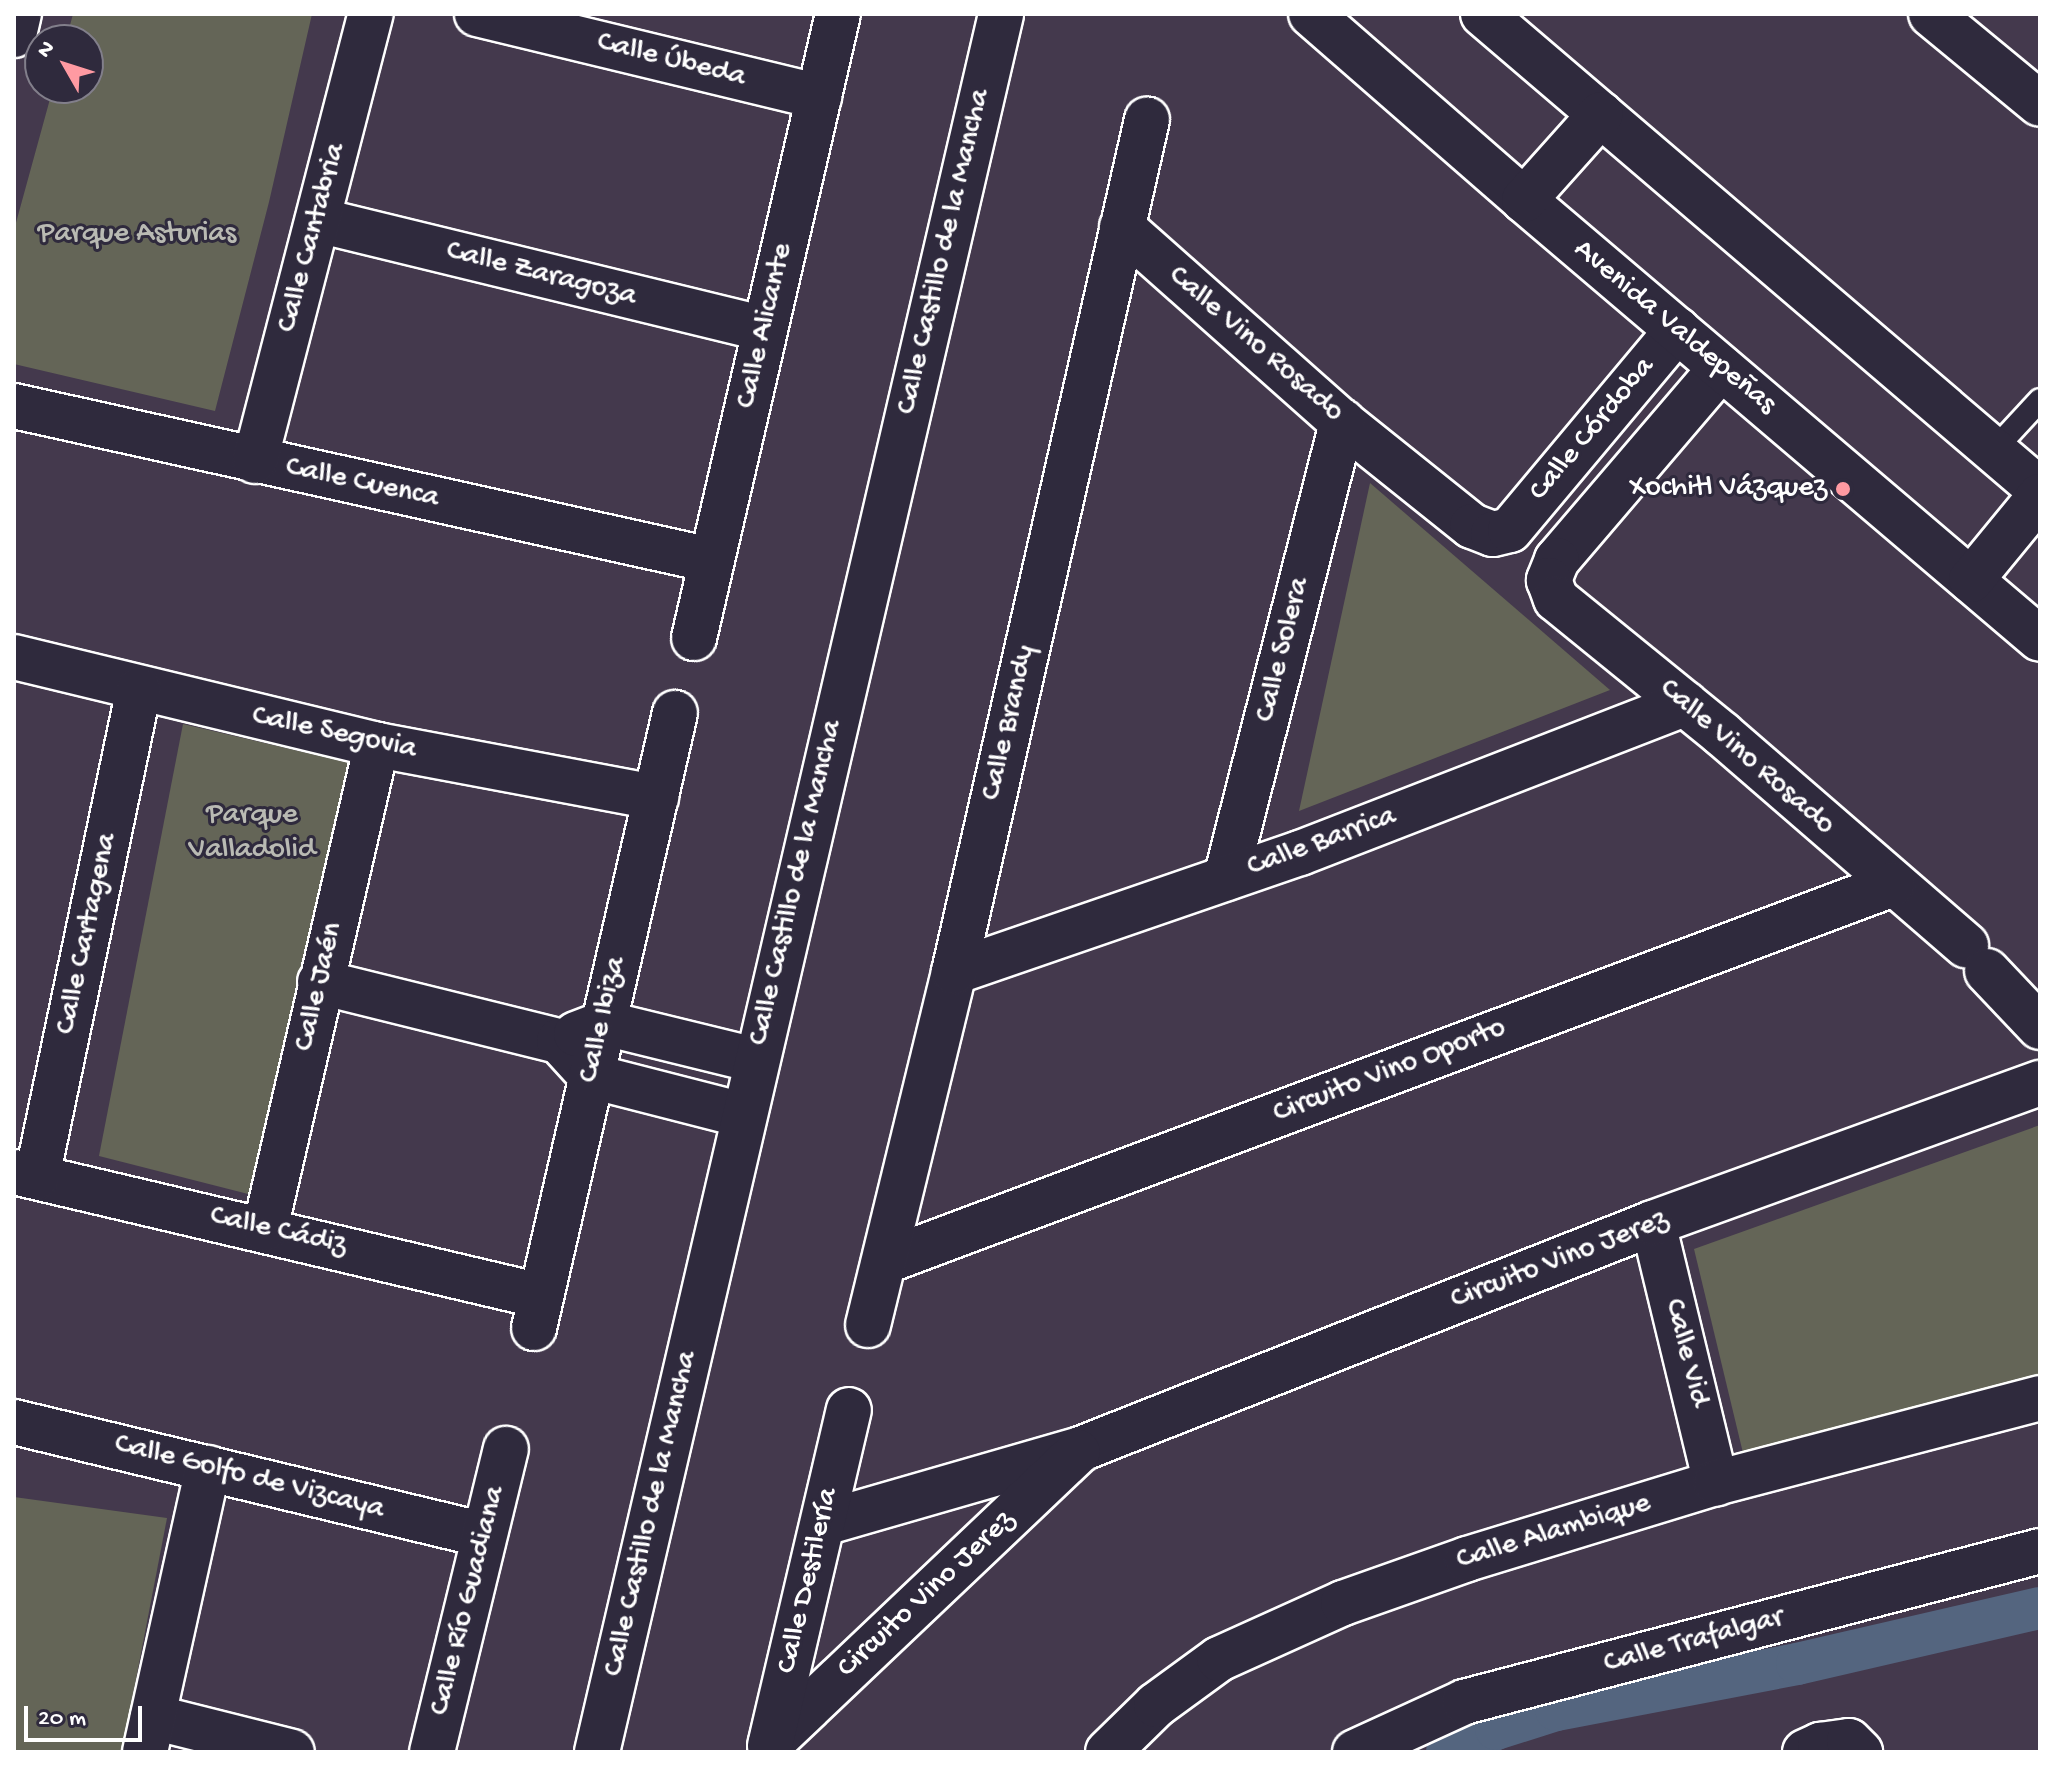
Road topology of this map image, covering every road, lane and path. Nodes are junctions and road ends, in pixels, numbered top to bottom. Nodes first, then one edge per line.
1 (19, 14) edge
2 (371, 14) edge
3 (477, 14) edge
4 (838, 14) edge
5 (1001, 14) edge
6 (1311, 14) edge
7 (1483, 14) edge
8 (1931, 14) edge
9 (14, 35) edge
10 (2035, 90) edge
11 (819, 97) junction
12 (1601, 114) junction
13 (1147, 120) dead end
14 (1524, 200) junction
15 (318, 220) junction
16 (1122, 227) junction
17 (765, 329) junction
18 (1677, 330) junction
19 (1721, 368) junction
20 (2040, 400) edge
21 (1614, 405) junction
22 (14, 406) edge
23 (1342, 422) junction
24 (1659, 443) junction
25 (1993, 451) junction
26 (255, 461) junction
27 (2040, 493) edge
28 (1510, 530) joint
29 (711, 560) junction
30 (1557, 560) joint
31 (1971, 580) junction
32 (694, 638) dead end
33 (2040, 639) edge
34 (14, 657) edge
35 (139, 690) junction
36 (1685, 704) junction
37 (675, 713) dead end
38 (377, 745) junction
39 (656, 797) junction
40 (1226, 878) junction
41 (1893, 884) junction
42 (954, 972) junction
43 (320, 982) junction
44 (604, 1023) junction
45 (2040, 1027) edge
46 (559, 1041) junction
47 (755, 1060) junction
48 (591, 1076) junction
49 (2040, 1083) edge
50 (743, 1115) junction
51 (26, 1175) edge
52 (1653, 1223) junction
53 (265, 1229) junction
54 (886, 1261) junction
55 (537, 1312) joint
56 (868, 1325) dead end
57 (2040, 1398) edge
58 (849, 1410) dead end
59 (14, 1422) edge
60 (1083, 1448) junction
61 (506, 1449) dead end
62 (208, 1468) junction
63 (1716, 1483) junction
64 (824, 1523) junction
65 (483, 1535) junction
66 (2040, 1551) edge
67 (149, 1734) edge
68 (770, 1747) edge
69 (292, 1752) edge
70 (432, 1752) edge
71 (597, 1752) edge
72 (1108, 1752) edge
73 (1355, 1752) edge

1 - 9 street
2 - 15 street, Calle Cantabria
3 - 11 street, Calle Úbeda
4 - 11 street, Calle Alicante
5 - 47 street, Calle Castillo de la Mancha
6 - 14 street, Avenida Valdepeñas
7 - 12 street
8 - 10 street
11 - 17 street, Calle Alicante
12 - 14 street
12 - 25 street
13 - 16 street, Calle Brandy
14 - 18 street, Avenida Valdepeñas
15 - 17 street, Calle Zaragoza
15 - 26 street, Calle Cantabria
16 - 23 street, Calle Vino Rosado
16 - 42 street, Calle Brandy
17 - 29 street, Calle Alicante
18 - 19 street, Avenida Valdepeñas
18 - 21 street, Calle Córdoba
19 - 24 street, Calle Córdoba
19 - 31 street, Avenida Valdepeñas
20 - 25 lane
21 - 24 street
21 - 28 street, Calle Córdoba
22 - 26 street, Calle Cuenca
23 - 28 street, Calle Vino Rosado
23 - 40 street, Calle Solera
24 - 30 street, Calle Córdoba
25 - 27 street
26 - 29 street, Calle Cuenca
27 - 31 street
29 - 32 street, Calle Alicante
30 - 36 street, Calle Vino Rosado
31 - 33 street, Avenida Valdepeñas
34 - 35 street, Calle Segovia
35 - 38 street, Calle Segovia
35 - 51 street, Calle Cartagena
36 - 40 street, Calle Barrica
36 - 41 street, Calle Vino Rosado
37 - 39 street, Calle Ibiza
38 - 39 street, Calle Segovia
38 - 43 street, Calle Jaén
39 - 44 street, Calle Ibiza
40 - 42 street, Calle Barrica
41 - 45 street, Calle Vino Rosado
41 - 54 street, Circuito Vino Oporto
42 - 54 street, Calle Brandy
43 - 46 street
43 - 53 street, Calle Jaén
44 - 46 street
44 - 47 street
44 - 48 street, Calle Ibiza
46 - 48 street
47 - 50 street, Calle Castillo de la Mancha
48 - 50 street
48 - 55 street, Calle Ibiza
49 - 52 street, Circuito Vino Jerez
50 - 71 street, Calle Castillo de la Mancha
51 - 53 street, Calle Cádiz
52 - 60 street, Circuito Vino Jerez
52 - 63 street, Calle Vid
53 - 55 street, Calle Cádiz
54 - 56 street, Calle Brandy
57 - 63 street, Calle Alambique
58 - 64 street, Calle Destilería
59 - 62 street, Calle Golfo de Vizcaya
60 - 64 street, Circuito Vino Jerez
60 - 68 street, Circuito Vino Jerez
61 - 65 street, Calle Río Guadiana
62 - 65 street, Calle Golfo de Vizcaya
62 - 67 street
63 - 72 street, Calle Alambique
64 - 68 street, Calle Destilería
65 - 70 street, Calle Río Guadiana
66 - 73 street, Calle Trafalgar
67 - 69 street

